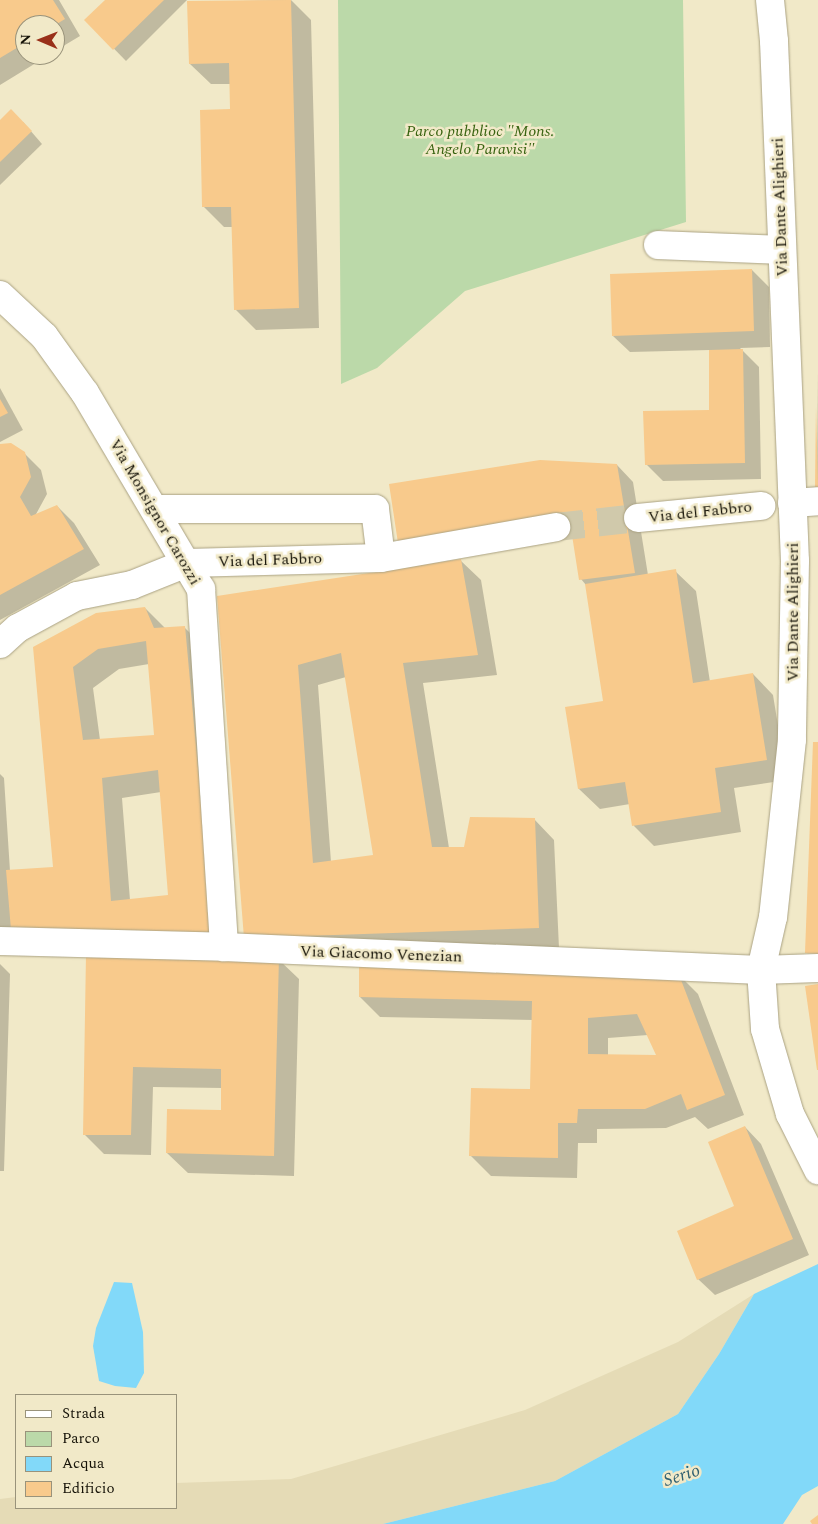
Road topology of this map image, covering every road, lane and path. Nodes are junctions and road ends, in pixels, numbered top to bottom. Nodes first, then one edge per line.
1 (770, 0) edge
2 (776, 0) edge
3 (774, 41) junction
4 (658, 244) dead end
5 (782, 250) junction
6 (0, 295) edge
7 (805, 502) edge
8 (761, 506) dead end
9 (155, 509) junction
10 (638, 518) tunnel mouth
11 (556, 527) tunnel mouth
12 (381, 558) junction
13 (187, 563) junction
14 (0, 644) edge
15 (0, 941) edge
16 (224, 947) junction
17 (818, 968) edge
18 (761, 970) junction
19 (818, 1170) edge

1 - 3 street, Via Dante Alighieri
2 - 3 street, Via Dante Alighieri
3 - 5 street, Via Dante Alighieri
4 - 5 street
5 - 7 street, Via Dante Alighieri
6 - 9 street, Via Monsignor Carozzi
7 - 18 street, Via Dante Alighieri
8 - 10 street, Via del Fabbro
9 - 12 street
9 - 13 street, Via Monsignor Carozzi
11 - 12 street, Via del Fabbro
12 - 13 street, Via del Fabbro
13 - 14 street, Via del Fabbro
13 - 16 street, Via Monsignor Carozzi
15 - 16 street, Via Giacomo Venezian
16 - 18 street, Via Giacomo Venezian
17 - 18 street, Via Giacomo Venezian
18 - 19 street, Via Dante Alighieri

